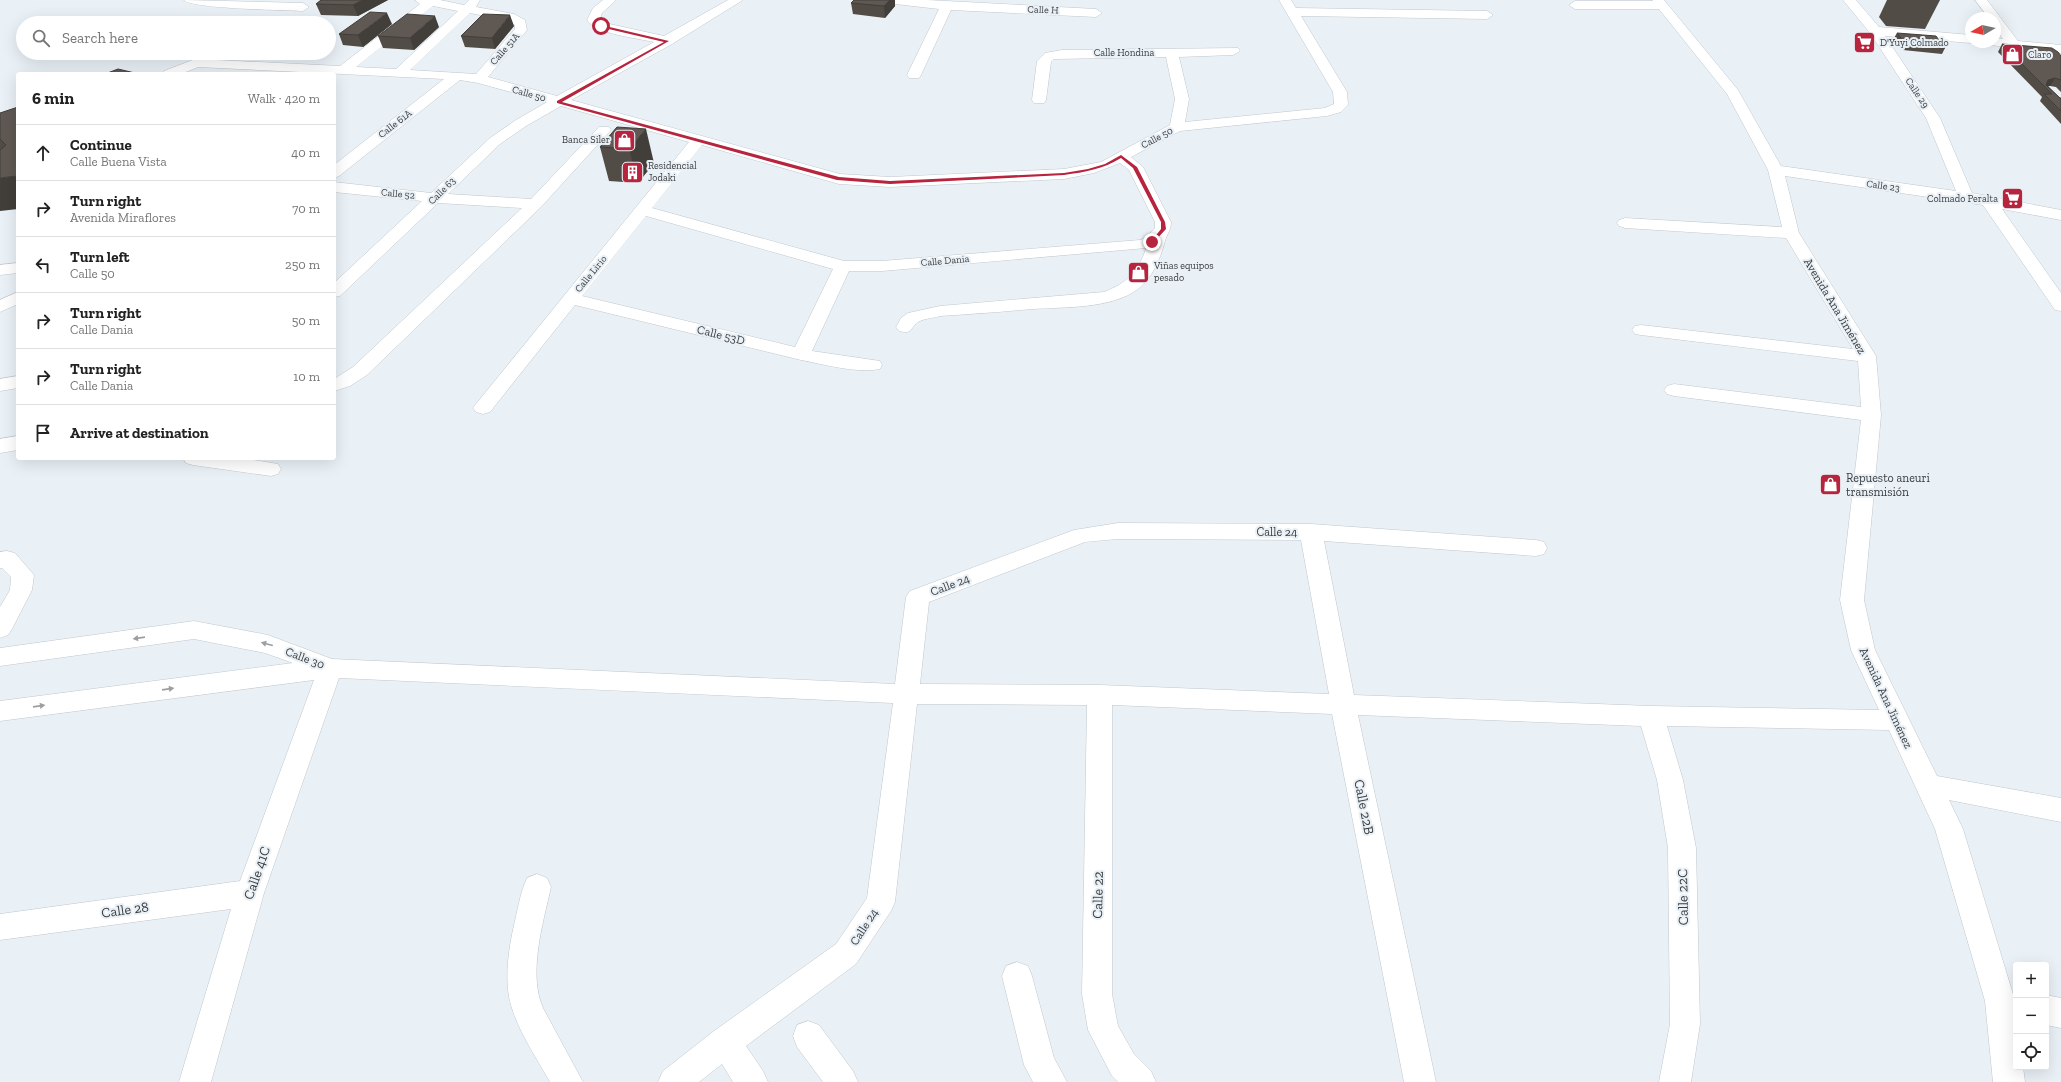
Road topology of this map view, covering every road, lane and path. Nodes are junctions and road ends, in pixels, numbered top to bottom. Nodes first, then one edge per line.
1 (190, 0) edge
2 (610, 0) edge
3 (737, 0) edge
4 (895, 0) edge
5 (1849, 0) edge
6 (1982, 0) edge
7 (426, 1) edge
8 (214, 2) edge
9 (1660, 2) edge
10 (308, 4) edge
11 (472, 5) edge
12 (1013, 5) edge
13 (947, 6) junction
14 (1289, 6) edge
15 (1575, 6) dead end
16 (1991, 12) edge
17 (1096, 13) dead end
18 (1487, 15) dead end
19 (291, 16) edge
20 (2001, 26) edge
21 (1875, 31) junction
22 (1965, 39) edge
23 (667, 41) junction
24 (2001, 42) edge
25 (2013, 43) junction
26 (2061, 49) edge
27 (1233, 51) dead end
28 (1170, 53) junction
29 (205, 60) edge
30 (198, 63) junction
31 (173, 72) edge
32 (289, 72) edge
33 (340, 74) edge
34 (398, 74) junction
35 (914, 75) dead end
36 (457, 76) junction
37 (479, 79) junction
38 (1039, 100) dead end
39 (558, 102) junction
40 (1177, 127) junction
41 (604, 130) dead end
42 (699, 139) junction
43 (1121, 156) junction
44 (1776, 170) junction
45 (336, 171) edge
46 (336, 187) edge
47 (436, 198) junction
48 (1966, 198) junction
49 (1989, 202) junction
50 (535, 204) junction
51 (642, 210) junction
52 (2061, 215) edge
53 (1625, 223) dead end
54 (1791, 233) junction
55 (1158, 236) junction
56 (843, 266) junction
57 (16, 268) edge
58 (0, 270) edge
59 (336, 288) edge
60 (16, 298) edge
61 (571, 299) junction
62 (2061, 306) edge
63 (0, 307) edge
64 (905, 327) dead end
65 (1641, 330) dead end
66 (801, 354) junction
67 (1867, 356) junction
68 (873, 365) dead end
69 (16, 382) edge
70 (0, 385) edge
71 (336, 385) edge
72 (1674, 390) dead end
73 (483, 408) dead end
74 (1871, 414) junction
75 (16, 444) edge
76 (0, 446) edge
77 (207, 460) edge
78 (271, 469) dead end
79 (1311, 532) junction
80 (1536, 548) dead end
81 (0, 560) edge
82 (0, 630) edge
83 (0, 657) edge
84 (330, 668) junction
85 (905, 694) junction
86 (1100, 695) junction
87 (1343, 704) junction
88 (0, 711) edge
89 (1651, 716) junction
90 (1896, 720) junction
91 (1926, 785) junction
92 (2061, 810) edge
93 (537, 887) dead end
94 (250, 893) junction
95 (0, 927) edge
96 (1017, 976) dead end
97 (2008, 1003) edge
98 (2049, 1011) edge
99 (2061, 1013) edge
100 (808, 1036) dead end
101 (725, 1042) junction
102 (195, 1082) edge
103 (567, 1082) edge
104 (674, 1082) edge
105 (752, 1082) edge
106 (842, 1082) edge
107 (1051, 1082) edge
108 (1140, 1082) edge
109 (1420, 1082) edge
110 (1675, 1082) edge
111 (2009, 1082) edge

1 - 8 street
2 - 23 street
3 - 23 street, Calle 63
4 - 13 street, Calle H
5 - 21 street, Calle 29
6 - 16 street
7 - 11 street, Calle 51A
7 - 33 street
8 - 10 street
9 - 15 street
9 - 44 street, Avenida Ana Jiménez
10 - 19 street
11 - 34 street
11 - 37 street, Calle 51A
12 - 13 street, Calle H
12 - 17 street, Calle H
13 - 35 street
14 - 18 street
14 - 40 street, Calle 50
20 - 25 street
21 - 22 street
21 - 48 street, Calle 29
23 - 39 street, Calle 63
24 - 25 street
25 - 26 street
27 - 28 street
28 - 38 street, Calle Hondina
28 - 40 street, Calle Hondina
29 - 30 street
30 - 31 street
30 - 32 street, Calle 50
33 - 34 street, Calle 50
34 - 36 street, Calle 50
36 - 37 street, Calle 50
36 - 45 street, Calle 61A
37 - 39 street, Calle 50
39 - 42 street, Calle 50
39 - 47 street, Calle 63
40 - 43 street, Calle 50
41 - 50 street
42 - 43 street, Calle 50
42 - 51 street, Calle Lirio
43 - 55 street
44 - 48 street, Calle 23
44 - 54 street, Avenida Ana Jiménez
46 - 47 street, Calle 52
47 - 50 street, Calle 52
47 - 59 street, Calle 63
48 - 49 street, Calle 23
49 - 52 street, Calle 23
49 - 62 street
50 - 71 street
51 - 56 street, Calle Dania
51 - 61 street, Calle Lirio
53 - 54 street
54 - 67 street, Avenida Ana Jiménez
55 - 56 street, Calle Dania
55 - 64 street
56 - 66 street
57 - 58 street
60 - 63 street
61 - 66 street, Calle 53D
61 - 73 street, Calle Lirio
65 - 67 street
66 - 68 street, Calle 53D
67 - 74 street, Avenida Ana Jiménez
69 - 70 street
72 - 74 street
74 - 90 street, Avenida Ana Jiménez
75 - 76 street
77 - 78 street
79 - 80 street, Calle 24
79 - 85 street, Calle 24
79 - 87 street, Calle 22B
81 - 82 street
84 -> 83 street, Calle 30
84 - 85 street
88 -> 84 street, Calle 30
84 - 94 street, Calle 41C
85 - 86 street
85 - 101 street, Calle 24
86 - 87 street
86 - 108 street, Calle 22
87 - 89 street
87 - 109 street, Calle 22B
89 - 90 street
89 - 110 street, Calle 22C
90 - 91 street, Avenida Ana Jiménez
91 - 92 street
91 - 97 street, Avenida Ana Jiménez
93 - 103 street
94 - 95 street, Calle 28
94 - 102 street, Calle 41C
96 - 107 street
97 - 111 street, Avenida Ana Jiménez
98 - 99 street
100 - 106 street
101 - 104 street, Calle 24
101 - 105 street

